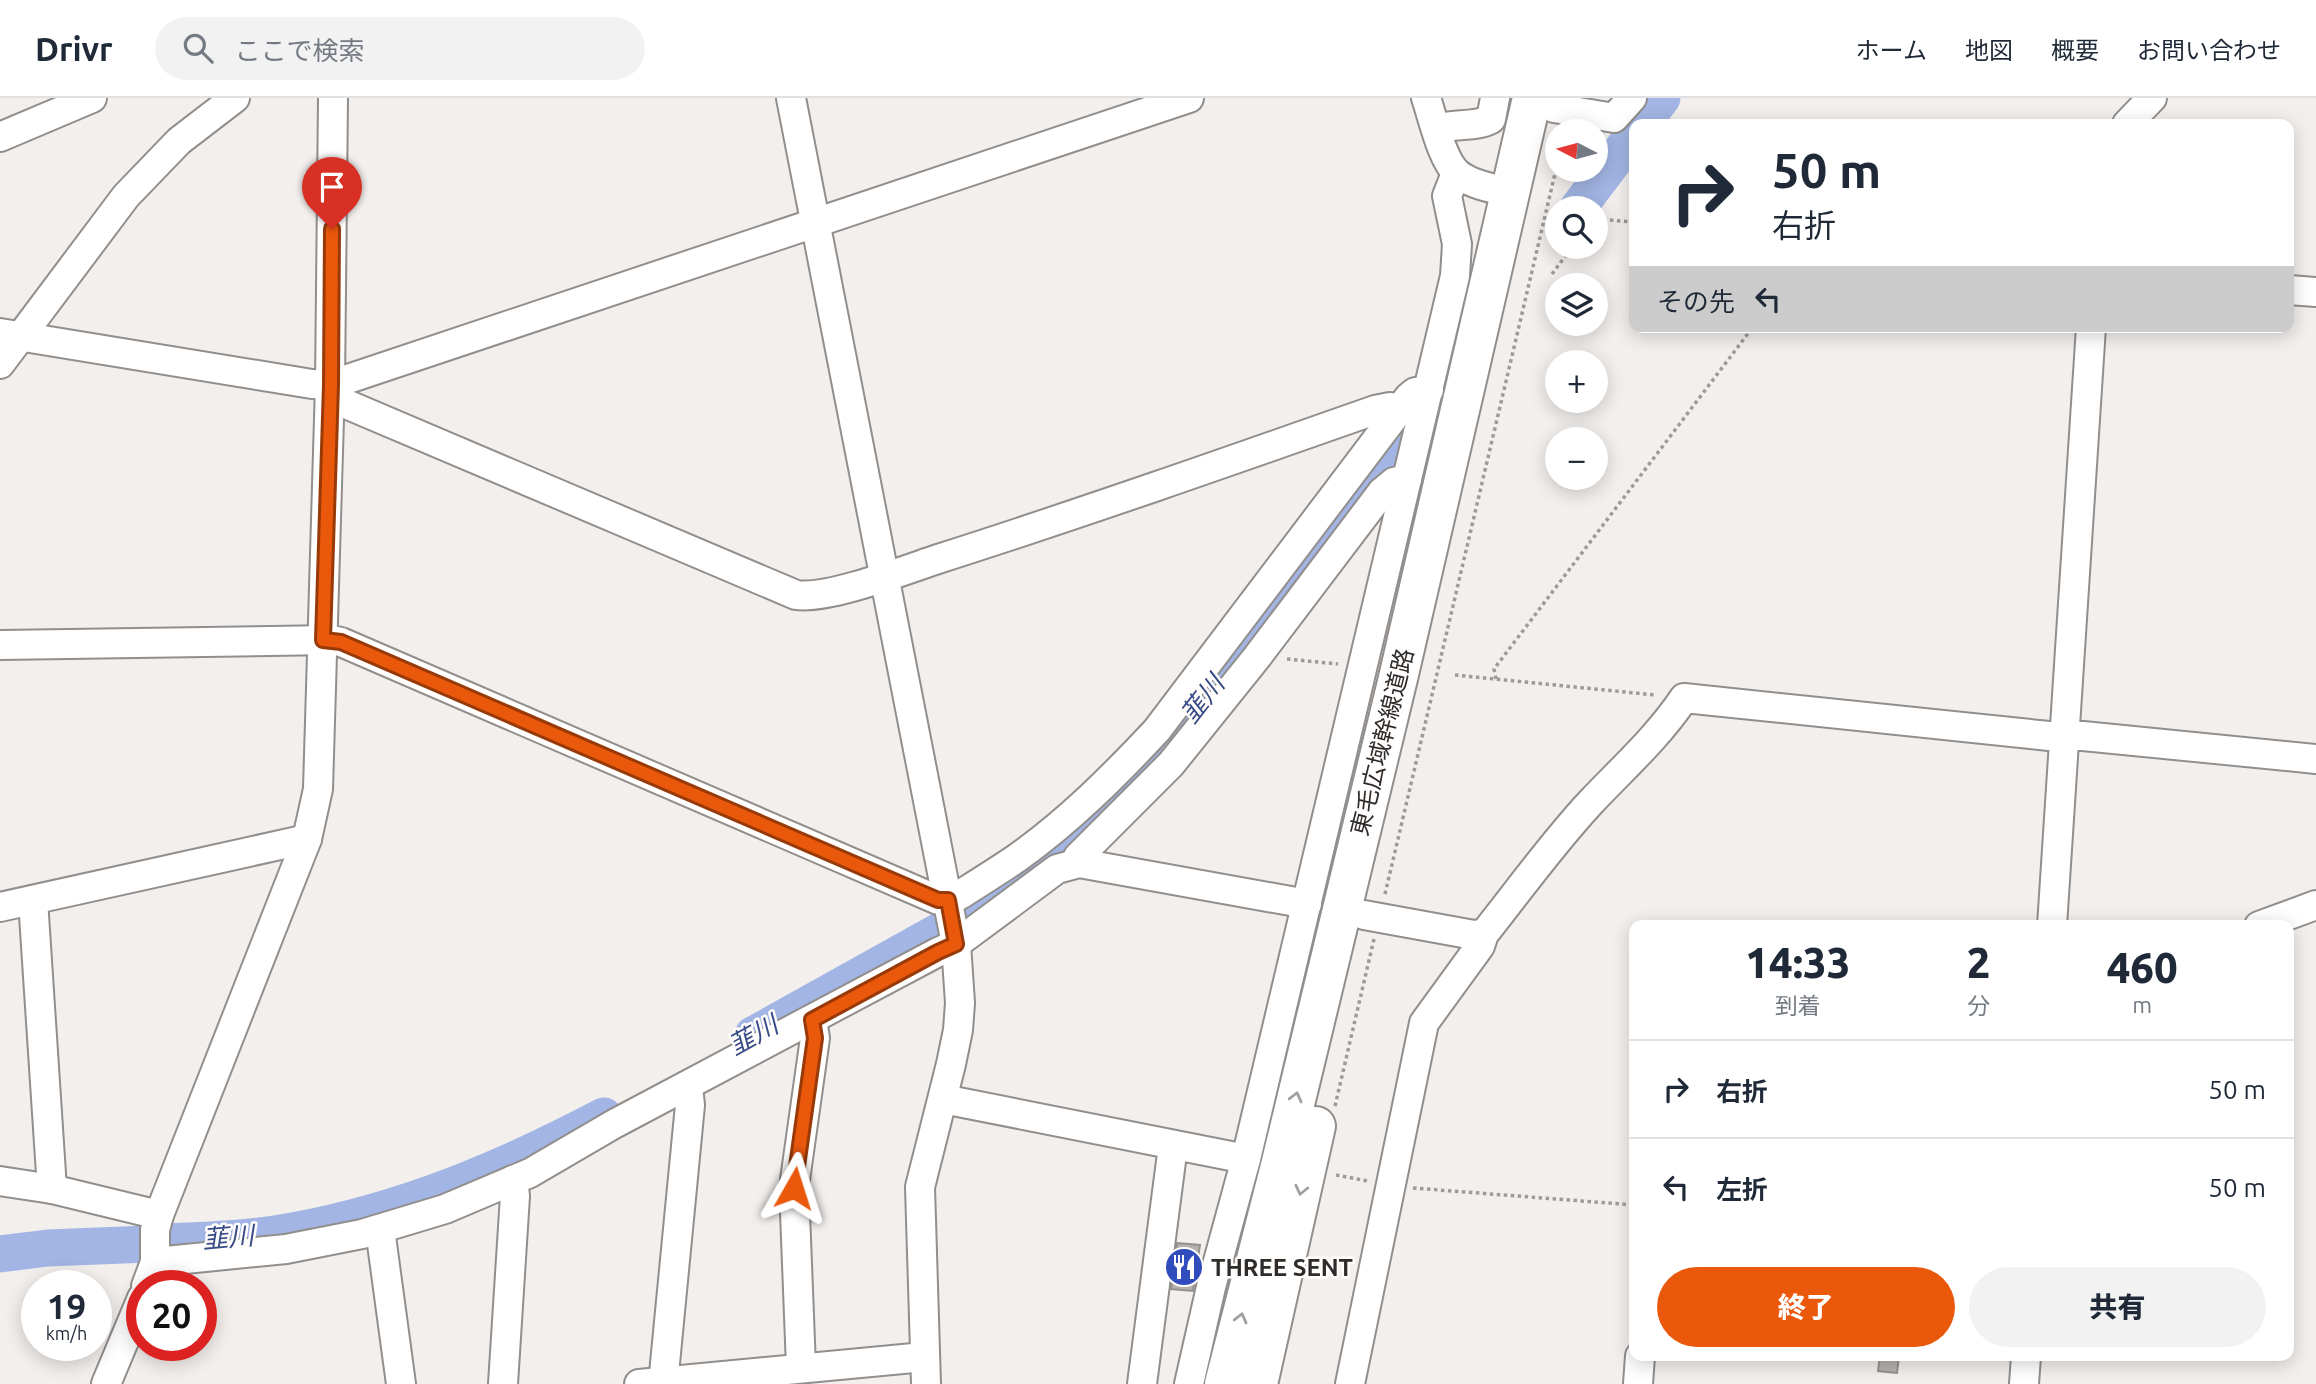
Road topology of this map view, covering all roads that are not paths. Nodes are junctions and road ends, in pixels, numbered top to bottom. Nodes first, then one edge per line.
1 (92, 98) edge
2 (235, 98) edge
3 (333, 98) edge
4 (791, 98) edge
5 (1189, 98) edge
6 (1426, 98) edge
7 (1496, 98) edge
8 (1632, 98) edge
9 (2152, 98) edge
10 (1548, 101) edge
11 (33, 110) edge
12 (2132, 119) edge
13 (1436, 129) junction
14 (0, 136) edge
15 (1456, 173) junction
16 (1510, 193) junction
17 (816, 225) junction
18 (2294, 290) edge
19 (2316, 292) edge
20 (2091, 333) edge
21 (10, 335) edge
22 (0, 364) edge
23 (1429, 390) junction
24 (330, 393) junction
25 (1401, 410) junction
26 (1407, 479) junction
27 (885, 576) junction
28 (323, 640) junction
29 (0, 645) edge
30 (2065, 736) junction
31 (2316, 759) edge
32 (307, 839) junction
33 (1079, 863) junction
34 (33, 900) junction
35 (1307, 904) junction
36 (2316, 905) edge
37 (1374, 906) junction
38 (0, 908) edge
39 (2052, 920) edge
40 (2275, 920) edge
41 (952, 923) junction
42 (1484, 934) junction
43 (812, 1020) junction
44 (688, 1087) junction
45 (943, 1099) junction
46 (1173, 1146) junction
47 (1246, 1159) junction
48 (513, 1180) junction
49 (0, 1181) edge
50 (52, 1189) junction
51 (159, 1215) junction
52 (380, 1230) junction
53 (151, 1270) edge
54 (173, 1270) edge
55 (126, 1336) edge
56 (1640, 1361) edge
57 (2026, 1361) edge
58 (801, 1367) junction
59 (925, 1370) edge
60 (655, 1383) edge
61 (106, 1384) edge
62 (401, 1384) edge
63 (503, 1384) edge
64 (1142, 1384) edge
65 (1189, 1384) edge
66 (1224, 1384) edge
67 (1258, 1384) edge
68 (1350, 1384) edge
69 (1638, 1384) edge
70 (2024, 1384) edge

1 - 11 street
2 - 21 street
3 - 24 street
4 - 17 street
5 - 17 street
6 - 13 street
7 - 13 street
8 - 10 street
9 - 12 street
10 - 16 highway, 東毛広域幹線道路
10 - 37 highway, 東毛広域幹線道路
11 - 14 street
13 - 15 street
15 - 16 street
15 - 23 street
66 -> 16 highway, 東毛広域幹線道路
17 - 24 street
17 - 27 street
18 - 19 street
20 - 30 street
21 - 22 street
21 - 24 street
23 - 25 street
23 - 26 street
24 - 27 street
24 - 28 street
25 - 27 street
25 - 41 street
26 - 33 street
26 - 35 street
27 - 41 street
28 - 29 street
28 - 32 street
28 - 41 street
30 - 31 street
30 - 39 street
30 - 42 street
32 - 34 street
32 - 51 street
33 - 35 street
33 - 41 street
34 - 38 street
34 - 50 street
35 - 47 street
36 - 40 street
37 - 42 street
37 -> 67 highway, 東毛広域幹線道路
41 - 43 street
41 - 45 street
42 - 68 street
43 - 44 street
43 - 58 street
44 - 48 street
44 - 60 street
45 - 46 street
45 - 59 street
46 - 47 street
46 - 64 street
47 - 65 street
48 - 52 street
48 - 63 street
49 - 50 street
50 - 51 street
51 - 53 street
52 - 54 street
52 - 62 street
55 - 61 street
56 - 69 street
57 - 70 street
58 - 59 street
58 - 60 street

